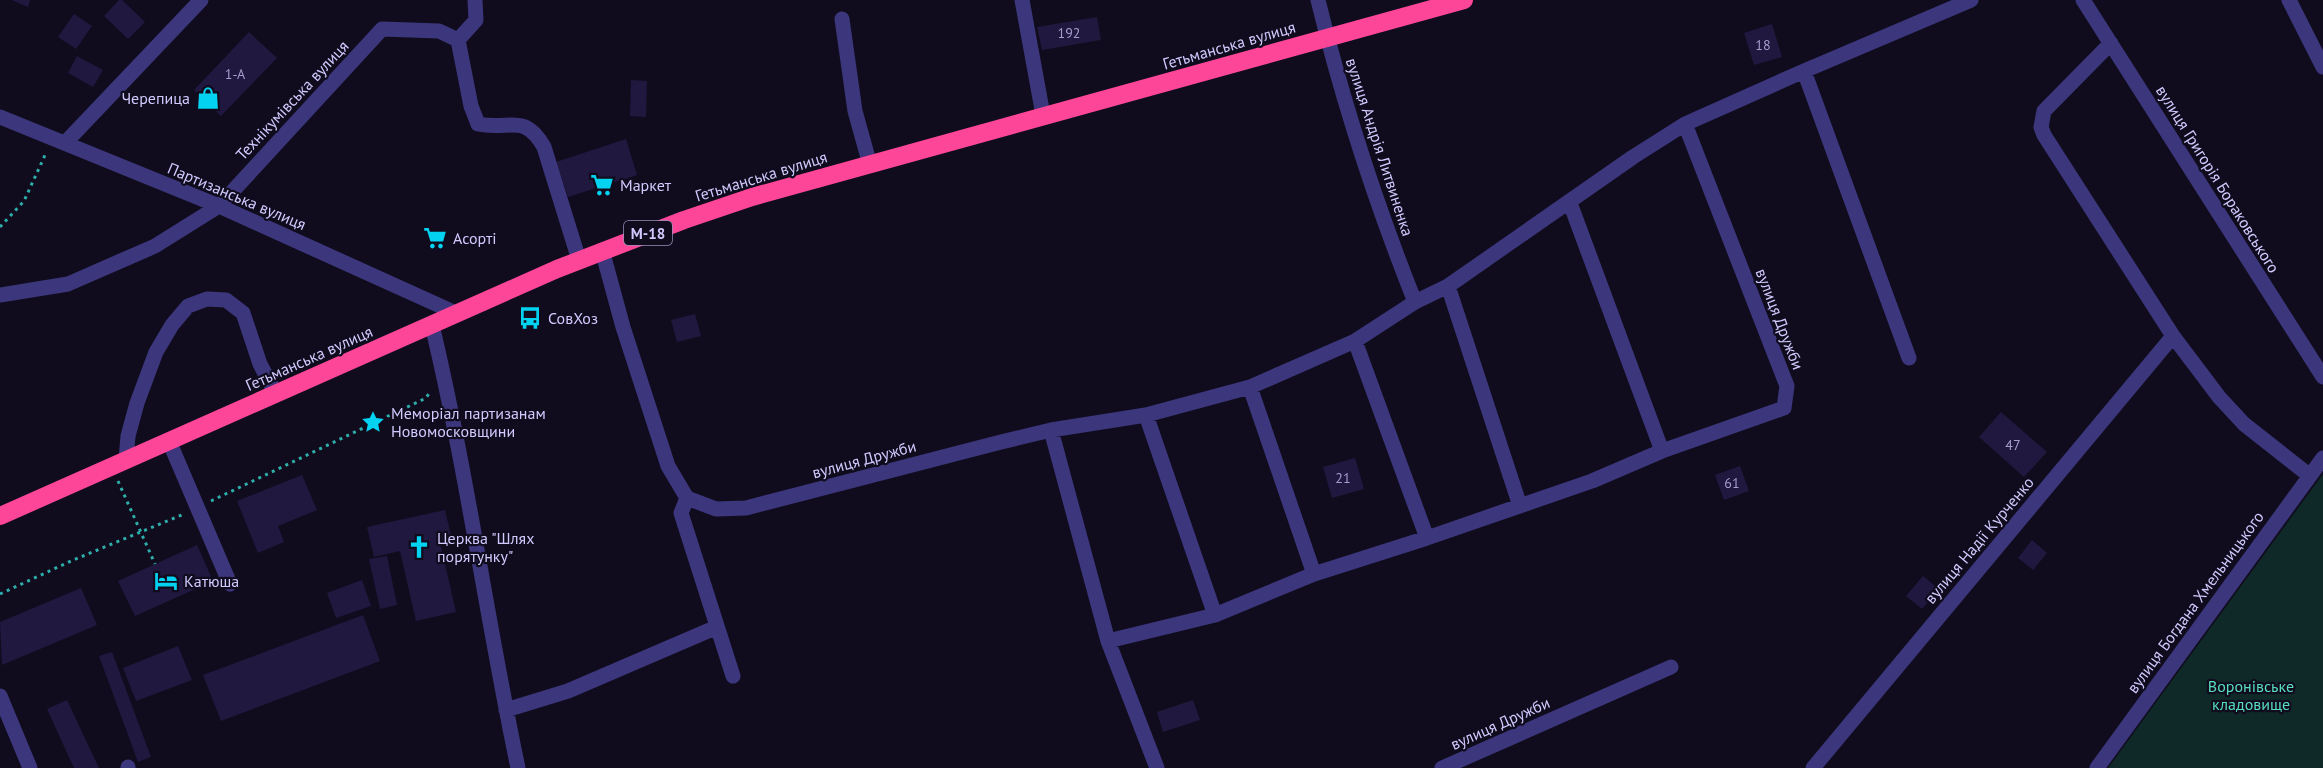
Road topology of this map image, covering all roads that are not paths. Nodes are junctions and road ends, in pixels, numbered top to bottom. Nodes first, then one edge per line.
1 (201, 0) edge
2 (475, 0) edge
3 (1022, 0) edge
4 (1318, 0) edge
5 (1464, 0) edge
6 (1971, 0) edge
7 (2084, 0) edge
8 (2289, 0) edge
9 (842, 19) dead end
10 (1327, 38) junction
11 (458, 40) junction
12 (2111, 43) junction
13 (2323, 68) edge
14 (1803, 71) junction
15 (1043, 116) junction
16 (0, 117) edge
17 (1685, 124) junction
18 (59, 141) junction
19 (870, 165) junction
20 (1570, 202) junction
21 (219, 206) junction
22 (602, 250) junction
23 (579, 260) junction
24 (1448, 286) junction
25 (0, 296) edge
26 (1415, 302) junction
27 (458, 314) junction
28 (432, 325) junction
29 (2173, 336) junction
30 (1355, 341) junction
31 (1909, 358) dead end
32 (2323, 377) edge
33 (1250, 387) junction
34 (276, 394) junction
35 (1146, 415) junction
36 (1051, 430) junction
37 (169, 441) junction
38 (1662, 451) junction
39 (2323, 458) edge
40 (119, 463) junction
41 (2310, 476) junction
42 (687, 498) junction
43 (1520, 506) junction
44 (0, 516) edge
45 (1427, 538) junction
46 (1314, 574) junction
47 (230, 584) dead end
48 (1215, 615) junction
49 (717, 627) junction
50 (1108, 641) junction
51 (1671, 667) dead end
52 (733, 676) dead end
53 (0, 696) edge
54 (506, 710) junction
55 (30, 768) edge
56 (518, 768) edge
57 (1157, 768) edge
58 (1442, 768) edge
59 (1813, 768) edge
60 (2097, 768) edge

1 - 18 street
2 - 11 street
3 - 15 street
4 - 10 street, вулиця Андрія Литвиненка
5 - 10 highway, Гетьманська вулиця / М-18
6 - 14 street, вулиця Дружби
7 - 12 street, вулиця Григорія Бораковського
8 - 13 street
9 - 19 street
10 - 15 highway, Гетьманська вулиця / М-18
10 - 26 street, вулиця Андрія Литвиненка
11 - 21 street, Технікумівська вулиця
11 - 23 street
12 - 29 street
12 - 32 street, вулиця Григорія Бораковського
14 - 17 street, вулиця Дружби
14 - 31 street
15 - 19 highway, Гетьманська вулиця / М-18
16 - 18 street, Партизанська вулиця
17 - 20 street, вулиця Дружби
17 - 38 street, вулиця Дружби
18 - 21 street, Партизанська вулиця
19 - 22 highway, Гетьманська вулиця / М-18
20 - 24 street, вулиця Дружби
20 - 38 street
21 - 25 street, Технікумівська вулиця
21 - 27 street, Партизанська вулиця
22 - 23 highway, Гетьманська вулиця / М-18
22 - 42 street
23 - 27 highway, Гетьманська вулиця / М-18
24 - 26 street, вулиця Дружби
24 - 43 street
26 - 30 street, вулиця Дружби
27 - 28 highway, Гетьманська вулиця / М-18
28 - 34 highway, Гетьманська вулиця / М-18
28 - 54 street
29 - 41 street
29 - 59 street, вулиця Надії Курченко
30 - 33 street, вулиця Дружби
30 - 45 street
33 - 35 street, вулиця Дружби
33 - 46 street
34 - 37 highway, Гетьманська вулиця / М-18
34 - 40 street
35 - 36 street, вулиця Дружби
35 - 48 street
36 - 42 street, вулиця Дружби
36 - 50 street
37 - 40 highway, Гетьманська вулиця / М-18
37 - 47 street
38 - 43 street, вулиця Дружби
39 - 41 street, вулиця Богдана Хмельницького
40 - 44 highway, Гетьманська вулиця / М-18
41 - 60 street, вулиця Богдана Хмельницького
42 - 49 street
43 - 45 street, вулиця Дружби
45 - 46 street, вулиця Дружби
46 - 48 street, вулиця Дружби
48 - 50 street, вулиця Дружби
49 - 52 street
49 - 54 street
50 - 57 street
51 - 58 street, вулиця Дружби
53 - 55 street
54 - 56 street

